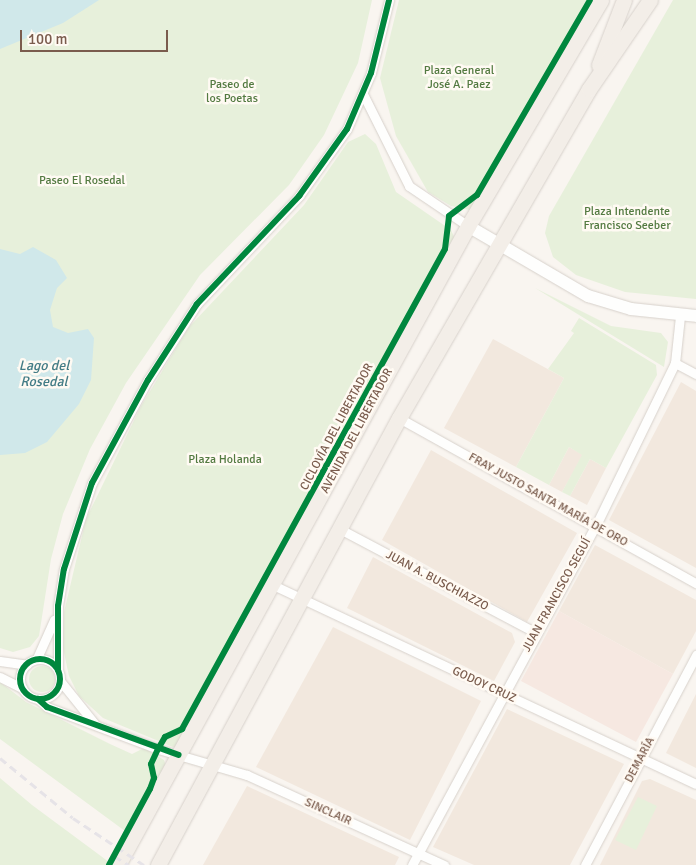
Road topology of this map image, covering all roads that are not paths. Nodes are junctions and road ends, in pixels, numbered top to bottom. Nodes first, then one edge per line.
1 (389, 0) edge
2 (601, 0) edge
3 (624, 0) edge
4 (650, 0) edge
5 (589, 89) junction
6 (363, 94) junction
7 (468, 226) junction
8 (499, 243) junction
9 (680, 316) junction
10 (696, 316) edge
11 (675, 362) junction
12 (696, 374) edge
13 (399, 418) junction
14 (596, 525) junction
15 (338, 528) junction
16 (696, 583) edge
17 (273, 585) junction
18 (300, 598) junction
19 (58, 606) junction
20 (536, 633) junction
21 (696, 655) edge
22 (37, 658) junction
23 (0, 661) edge
24 (27, 664) junction
25 (58, 670) junction
26 (0, 677) edge
27 (61, 682) junction
28 (22, 688) junction
29 (502, 693) junction
30 (38, 699) junction
31 (96, 725) junction
32 (179, 755) junction
33 (640, 758) junction
34 (210, 762) junction
35 (696, 784) edge
36 (418, 853) junction
37 (118, 865) edge
38 (158, 865) edge
39 (412, 865) edge
40 (444, 865) edge
41 (585, 865) edge

1 - 6 street
2 - 7 main road, AVENIDA DEL LIBERTADOR
3 - 5 main road
4 - 5 main road
5 - 8 main road
6 - 7 street
6 - 19 street
7 - 8 main road
7 - 17 main road, AVENIDA DEL LIBERTADOR
8 - 9 main road
8 - 13 main road
9 - 10 main road
9 - 11 street, JUAN FRANCISCO SEGUÍ
11 - 12 street
11 - 14 street, JUAN FRANCISCO SEGUÍ
13 - 14 street, FRAY JUSTO SANTA MARÍA DE ORO
13 - 15 main road
14 - 16 street, FRAY JUSTO SANTA MARÍA DE ORO
14 - 20 street, JUAN FRANCISCO SEGUÍ
15 - 18 main road
15 - 20 street, JUAN A. BUSCHIAZZO
17 - 18 street, GODOY CRUZ
17 - 32 main road, AVENIDA DEL LIBERTADOR
18 - 29 street, GODOY CRUZ
18 - 34 main road
19 - 22 street
19 - 25 street
20 - 29 street, JUAN FRANCISCO SEGUÍ
21 - 33 street, DEMARÍA
22 - 24 street
22 - 25 street
23 - 24 street
24 - 28 street
25 - 27 street
26 - 28 street
27 - 30 street
27 - 31 street
28 - 30 street
29 - 33 street, GODOY CRUZ
29 - 36 street, JUAN FRANCISCO SEGUÍ
30 - 31 street, SINCLAIR
31 - 32 street, SINCLAIR
32 - 34 street, SINCLAIR
32 - 37 main road, AVENIDA DEL LIBERTADOR
33 - 35 street, GODOY CRUZ
33 - 41 street, DEMARÍA
34 - 36 street, SINCLAIR
34 - 38 main road
36 - 39 street, JUAN FRANCISCO SEGUÍ
36 - 40 street, SINCLAIR

